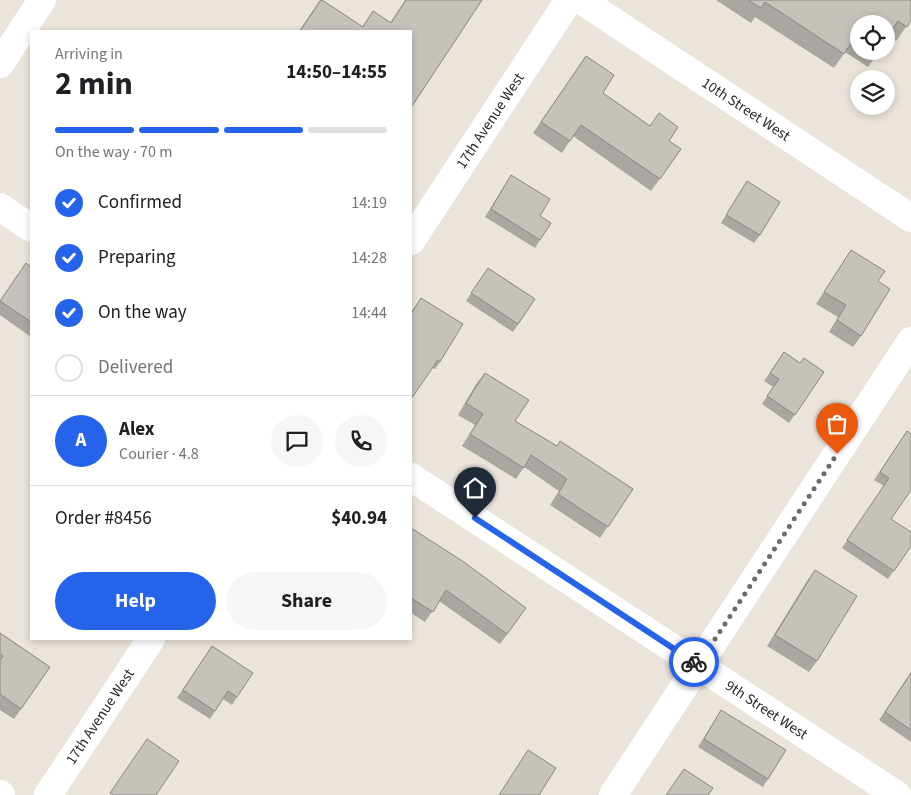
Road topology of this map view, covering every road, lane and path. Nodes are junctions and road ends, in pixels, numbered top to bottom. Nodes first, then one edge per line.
1 (42, 0) edge
2 (569, 0) edge
3 (581, 0) edge
4 (0, 64) edge
5 (0, 207) edge
6 (911, 218) edge
7 (30, 227) edge
8 (412, 239) edge
9 (911, 341) edge
10 (412, 478) edge
11 (150, 640) edge
12 (698, 665) junction
13 (48, 795) edge
14 (613, 795) edge
15 (897, 795) edge

1 - 4 street
2 - 8 street, 17th Avenue West
3 - 6 street, 10th Street West
5 - 7 street
9 - 12 street
10 - 12 street, 9th Street West
11 - 13 street, 17th Avenue West
12 - 14 street
12 - 15 street, 9th Street West

